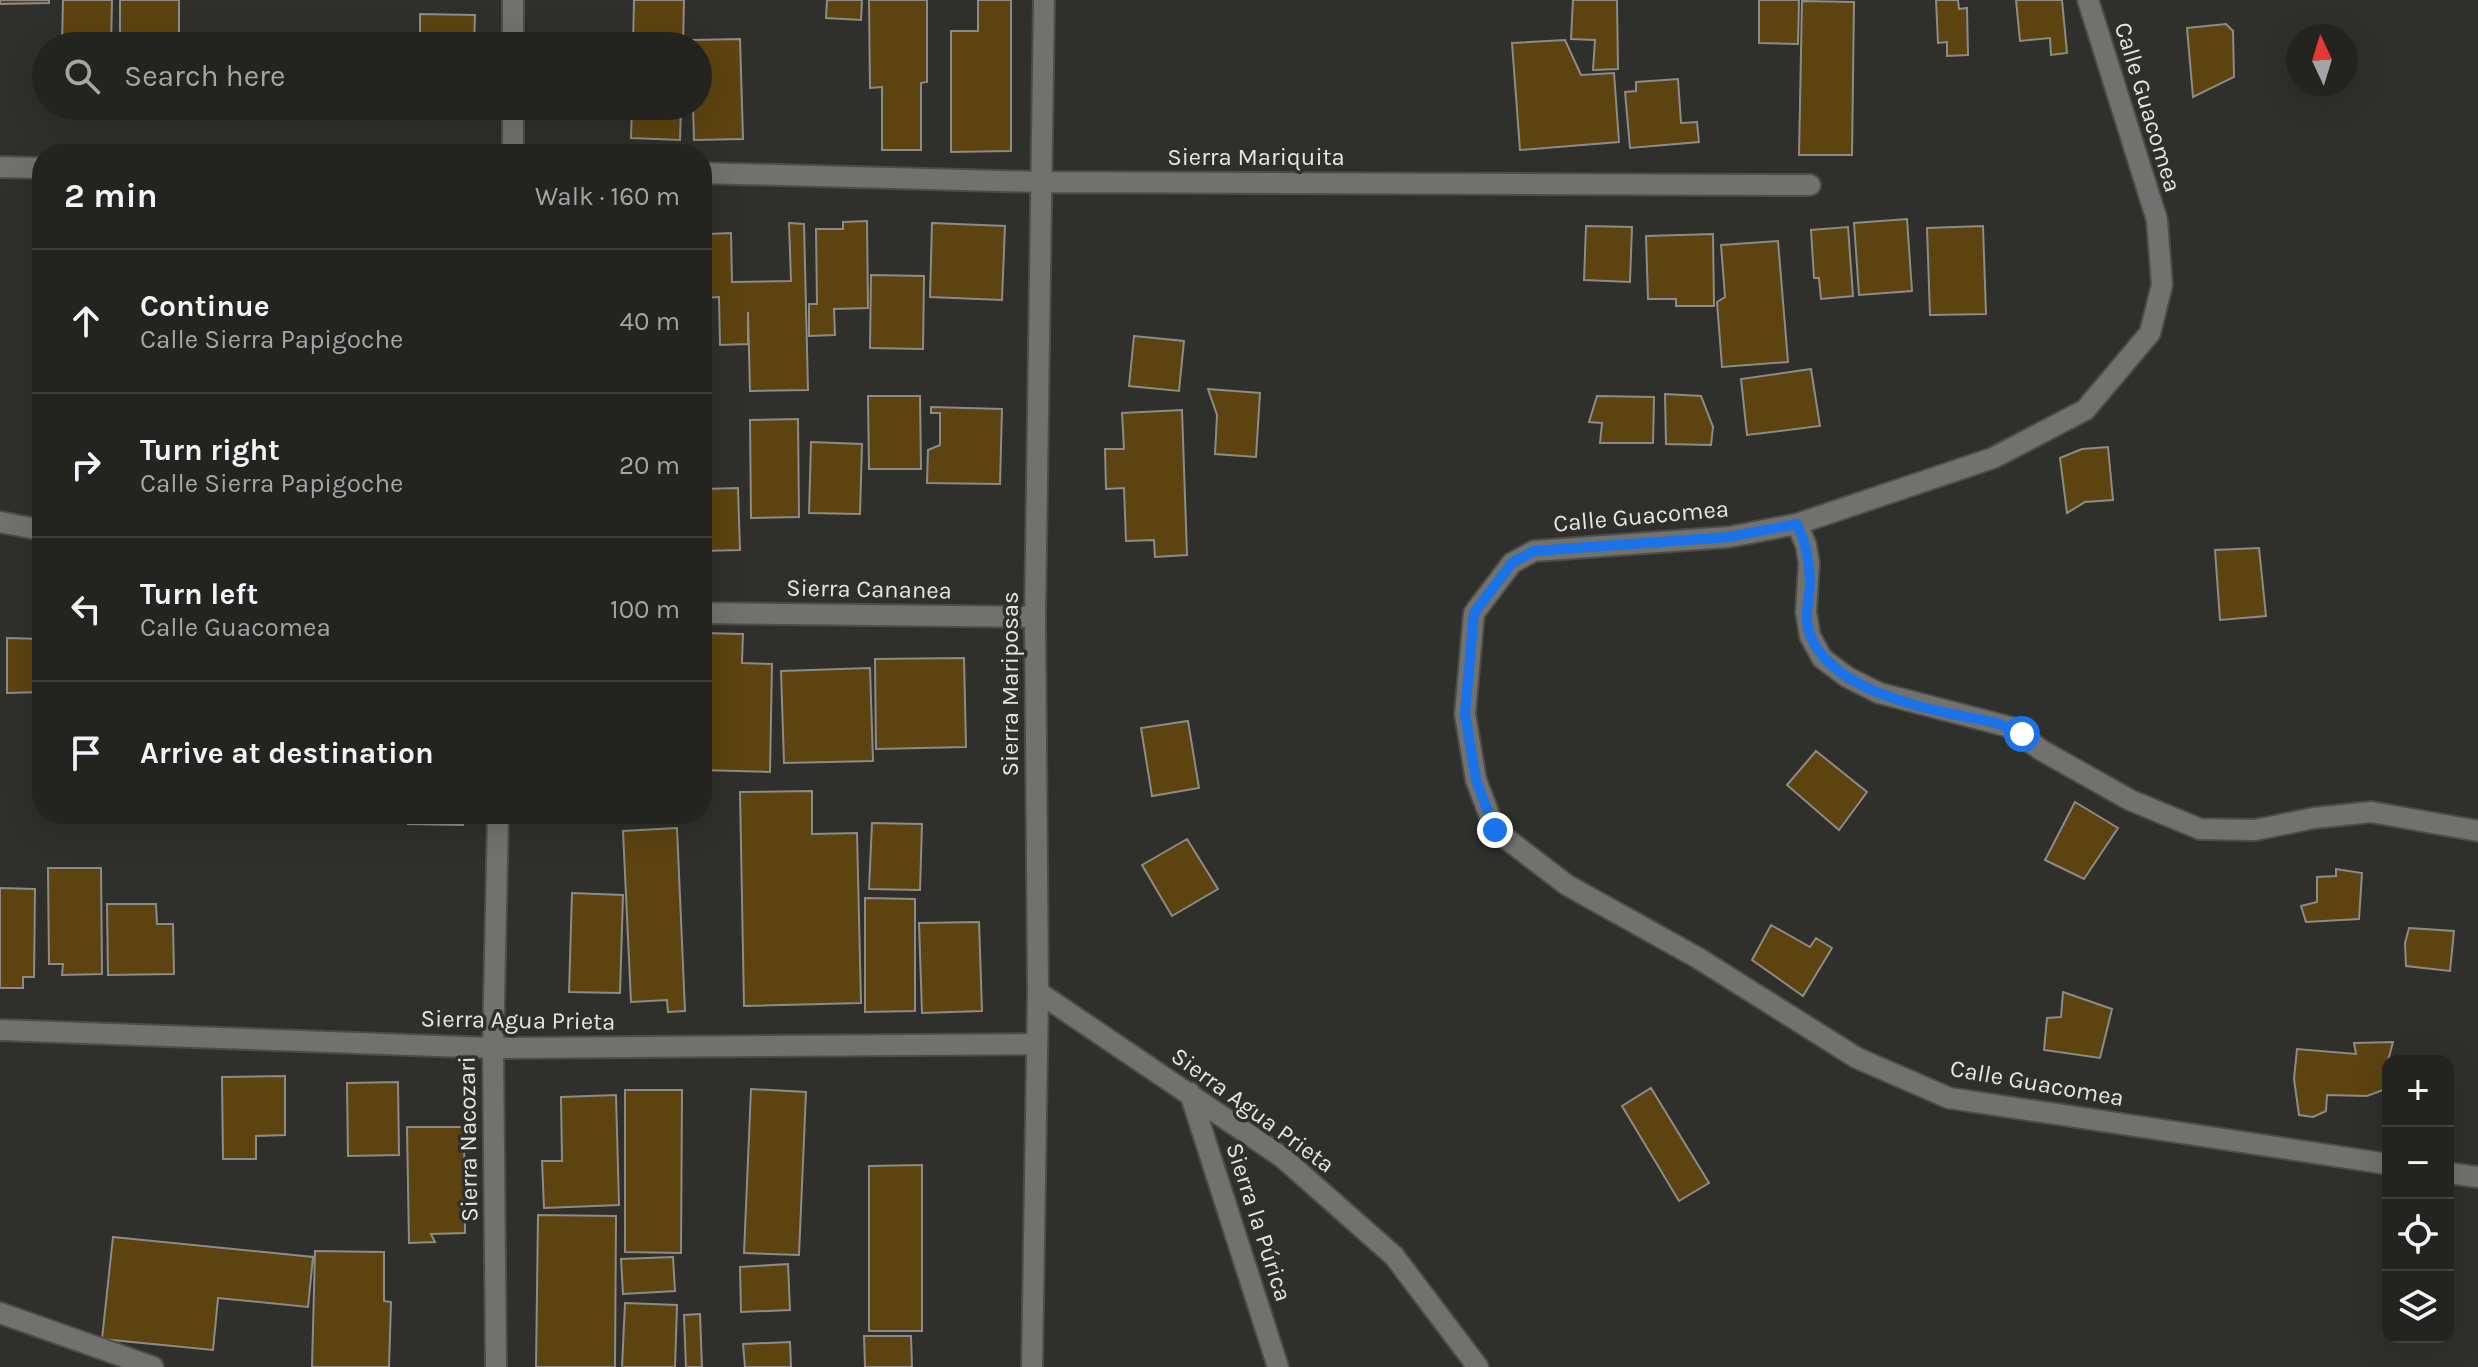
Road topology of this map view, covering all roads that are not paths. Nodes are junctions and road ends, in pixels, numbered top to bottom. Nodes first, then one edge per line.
1 (513, 0) edge
2 (1044, 0) edge
3 (2088, 0) edge
4 (513, 32) edge
5 (513, 120) edge
6 (513, 144) edge
7 (0, 167) edge
8 (32, 168) edge
9 (712, 173) edge
10 (1040, 182) junction
11 (1810, 185) dead end
12 (0, 522) edge
13 (1797, 524) junction
14 (32, 528) edge
15 (712, 613) edge
16 (1035, 617) junction
17 (498, 824) edge
18 (2478, 831) edge
19 (1038, 992) junction
20 (0, 1030) edge
21 (1036, 1044) junction
22 (493, 1048) junction
23 (1190, 1093) junction
24 (2382, 1163) edge
25 (2454, 1174) edge
26 (2478, 1177) edge
27 (0, 1313) edge
28 (153, 1367) edge
29 (496, 1367) edge
30 (1032, 1367) edge
31 (1278, 1367) edge
32 (1478, 1367) edge

1 - 4 street
2 - 10 street, Sierra Mariposas
3 - 13 street, Calle Guacomea
5 - 6 street
7 - 8 street
9 - 10 street, Sierra Mariquita
10 - 11 street, Sierra Mariquita
10 - 16 street, Sierra Mariposas
12 - 14 street
13 - 18 street
13 - 24 street, Calle Guacomea
15 - 16 street, Sierra Cananea
16 - 19 street, Sierra Mariposas
17 - 22 street, Sierra Nacozari
19 - 21 street, Sierra Mariposas
19 - 23 street, Sierra Agua Prieta
20 - 22 street, Sierra Agua Prieta
21 - 22 street, Sierra Agua Prieta
21 - 30 street, Sierra Mariposas
22 - 29 street, Sierra Nacozari
23 - 31 street, Sierra la Púrica
23 - 32 street, Sierra Agua Prieta
25 - 26 street
27 - 28 street

